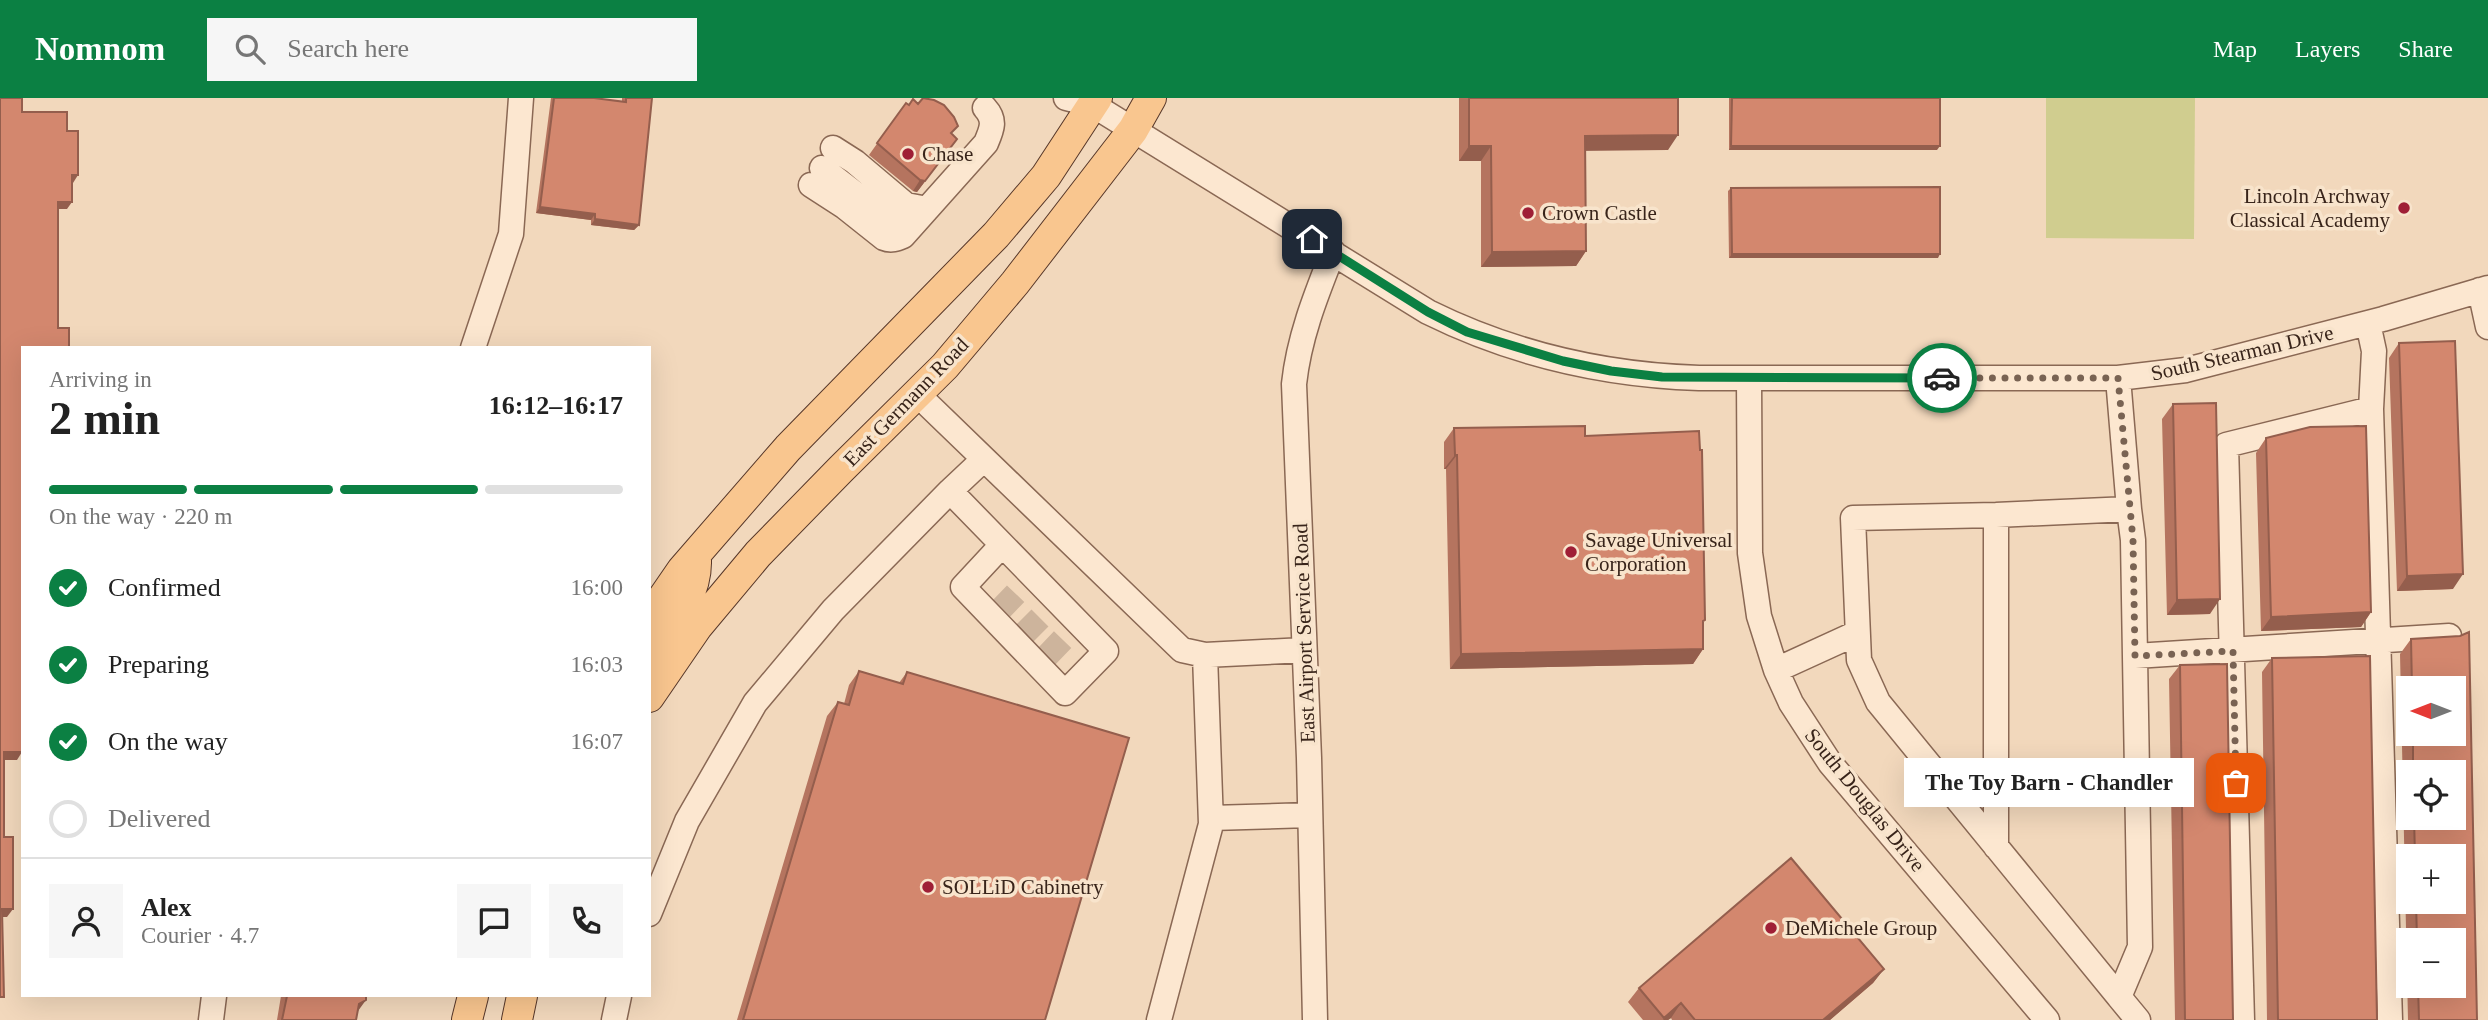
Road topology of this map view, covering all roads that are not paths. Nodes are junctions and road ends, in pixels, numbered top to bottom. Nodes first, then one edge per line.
1 (521, 98) edge
2 (1152, 98) edge
3 (1086, 100) edge
4 (985, 108) dead end
5 (1133, 130) junction
6 (915, 222) junction
7 (1333, 252) junction
8 (2484, 289) edge
9 (2368, 323) junction
10 (2488, 327) edge
11 (474, 346) edge
12 (1749, 378) junction
13 (2118, 378) junction
14 (917, 394) junction
15 (2371, 409) junction
16 (984, 458) junction
17 (950, 491) junction
18 (2129, 509) junction
19 (1996, 515) junction
20 (1003, 545) junction
21 (695, 554) junction
22 (651, 615) edge
23 (1857, 632) junction
24 (2449, 636) edge
25 (2378, 641) junction
26 (1304, 650) junction
27 (2233, 651) junction
28 (1205, 655) junction
29 (2135, 656) junction
30 (651, 657) edge
31 (1776, 670) junction
32 (651, 694) edge
33 (1310, 816) junction
34 (1211, 818) junction
35 (1996, 847) junction
36 (651, 909) edge
37 (214, 997) edge
38 (473, 997) edge
39 (522, 997) edge
40 (619, 997) edge
41 (2119, 998) junction
42 (211, 1020) edge
43 (467, 1020) edge
44 (517, 1020) edge
45 (614, 1020) edge
46 (1159, 1020) edge
47 (1315, 1020) edge
48 (2047, 1020) edge
49 (2138, 1020) edge
50 (2242, 1020) edge
51 (2390, 1020) edge

1 - 11 street
2 - 5 main road, East Germann Road
3 - 5 street, South Stearman Drive
3 - 21 main road
4 - 6 street
5 - 7 street, South Stearman Drive
5 - 14 main road, East Germann Road
6 - 6 street
7 - 12 street, South Stearman Drive
7 - 26 street, East Airport Service Road
8 - 9 street, South Stearman Drive
8 - 10 street
9 - 13 street, South Stearman Drive
9 - 15 street
12 - 13 street, South Stearman Drive
12 - 31 street, South Douglas Drive
13 - 18 street
14 - 16 street
14 - 32 main road, East Germann Road
15 - 25 street
15 - 27 street
16 - 17 street
16 - 28 street
17 - 20 street
17 - 36 street
18 - 19 street
18 - 29 street
19 - 23 street
19 - 35 street
20 - 20 street
21 - 22 main road
21 - 30 main road
23 - 31 street
23 - 35 street
24 - 25 street
25 - 27 street
25 - 51 street
26 - 28 street
26 - 33 street, East Airport Service Road
27 - 29 street
27 - 50 street
28 - 34 street
29 - 41 street
31 - 48 street, South Douglas Drive
33 - 34 street
33 - 47 street, East Airport Service Road
34 - 46 street
35 - 41 street
37 - 42 street
38 - 43 main road
39 - 44 main road
40 - 45 street
41 - 49 street

